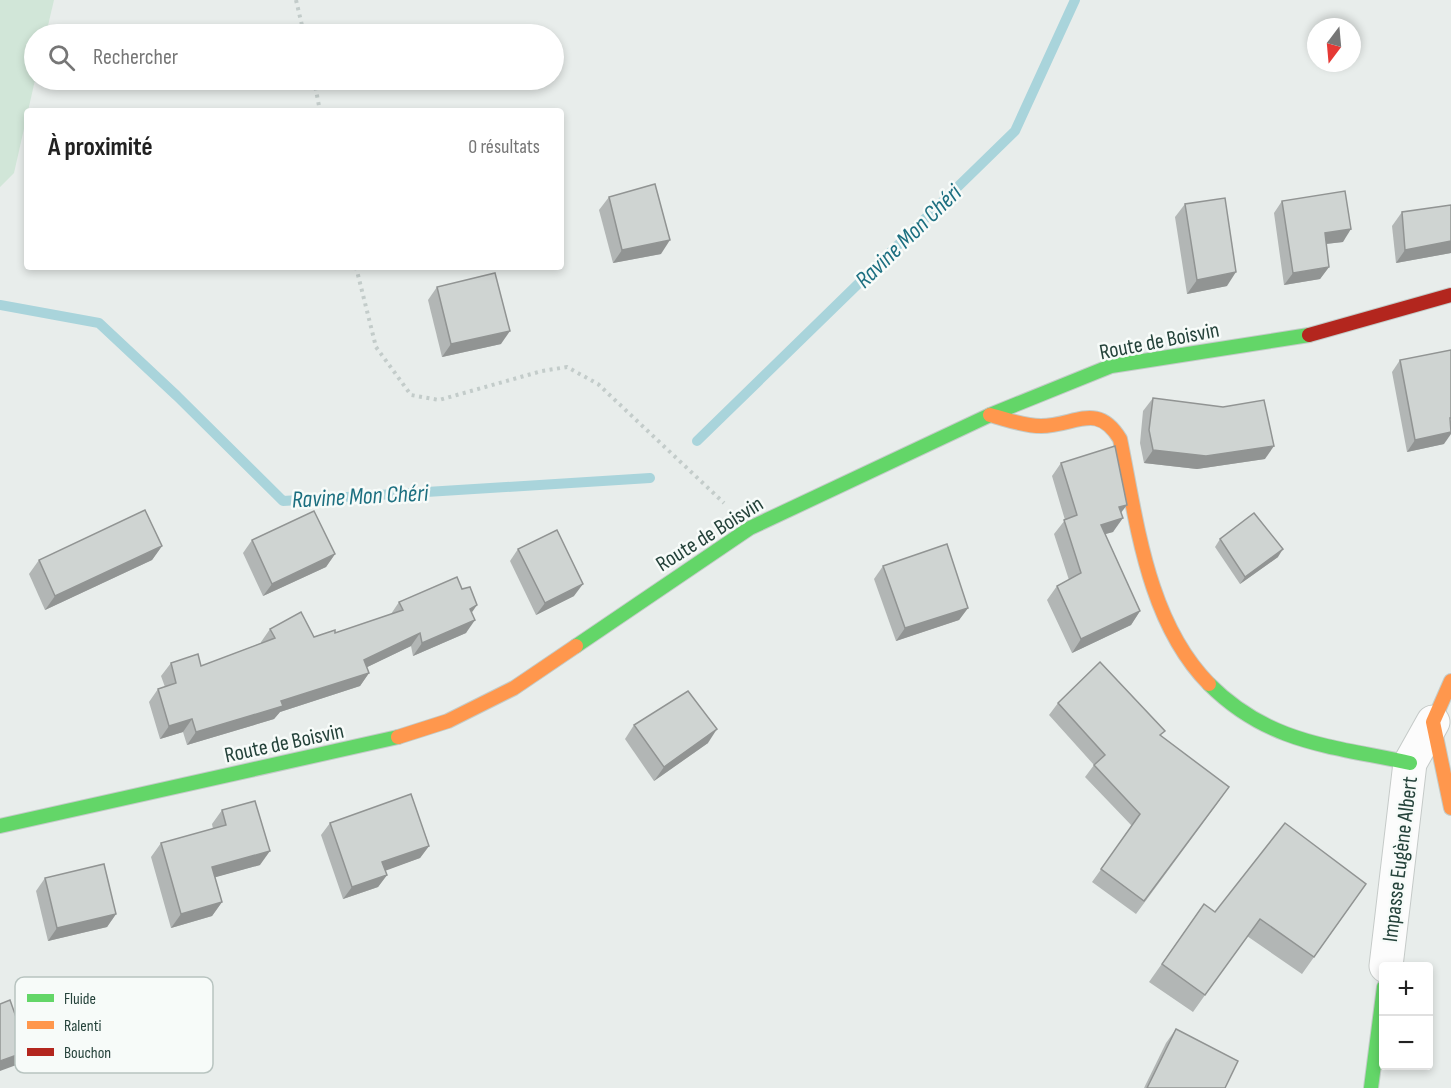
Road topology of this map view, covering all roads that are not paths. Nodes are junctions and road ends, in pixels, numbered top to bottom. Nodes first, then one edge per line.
1 (1451, 296) edge
2 (990, 415) junction
3 (1451, 681) edge
4 (1433, 722) junction
5 (1410, 763) junction
6 (1451, 808) edge
7 (0, 826) edge
8 (1386, 962) edge
9 (1380, 1016) edge
10 (1371, 1088) edge

1 - 2 main road, Route de Boisvin
2 - 5 main road
2 - 7 main road, Route de Boisvin
3 - 4 main road
4 - 5 street, Impasse Eugène Albert
4 - 6 main road
5 - 8 street, Impasse Eugène Albert
9 - 10 main road

